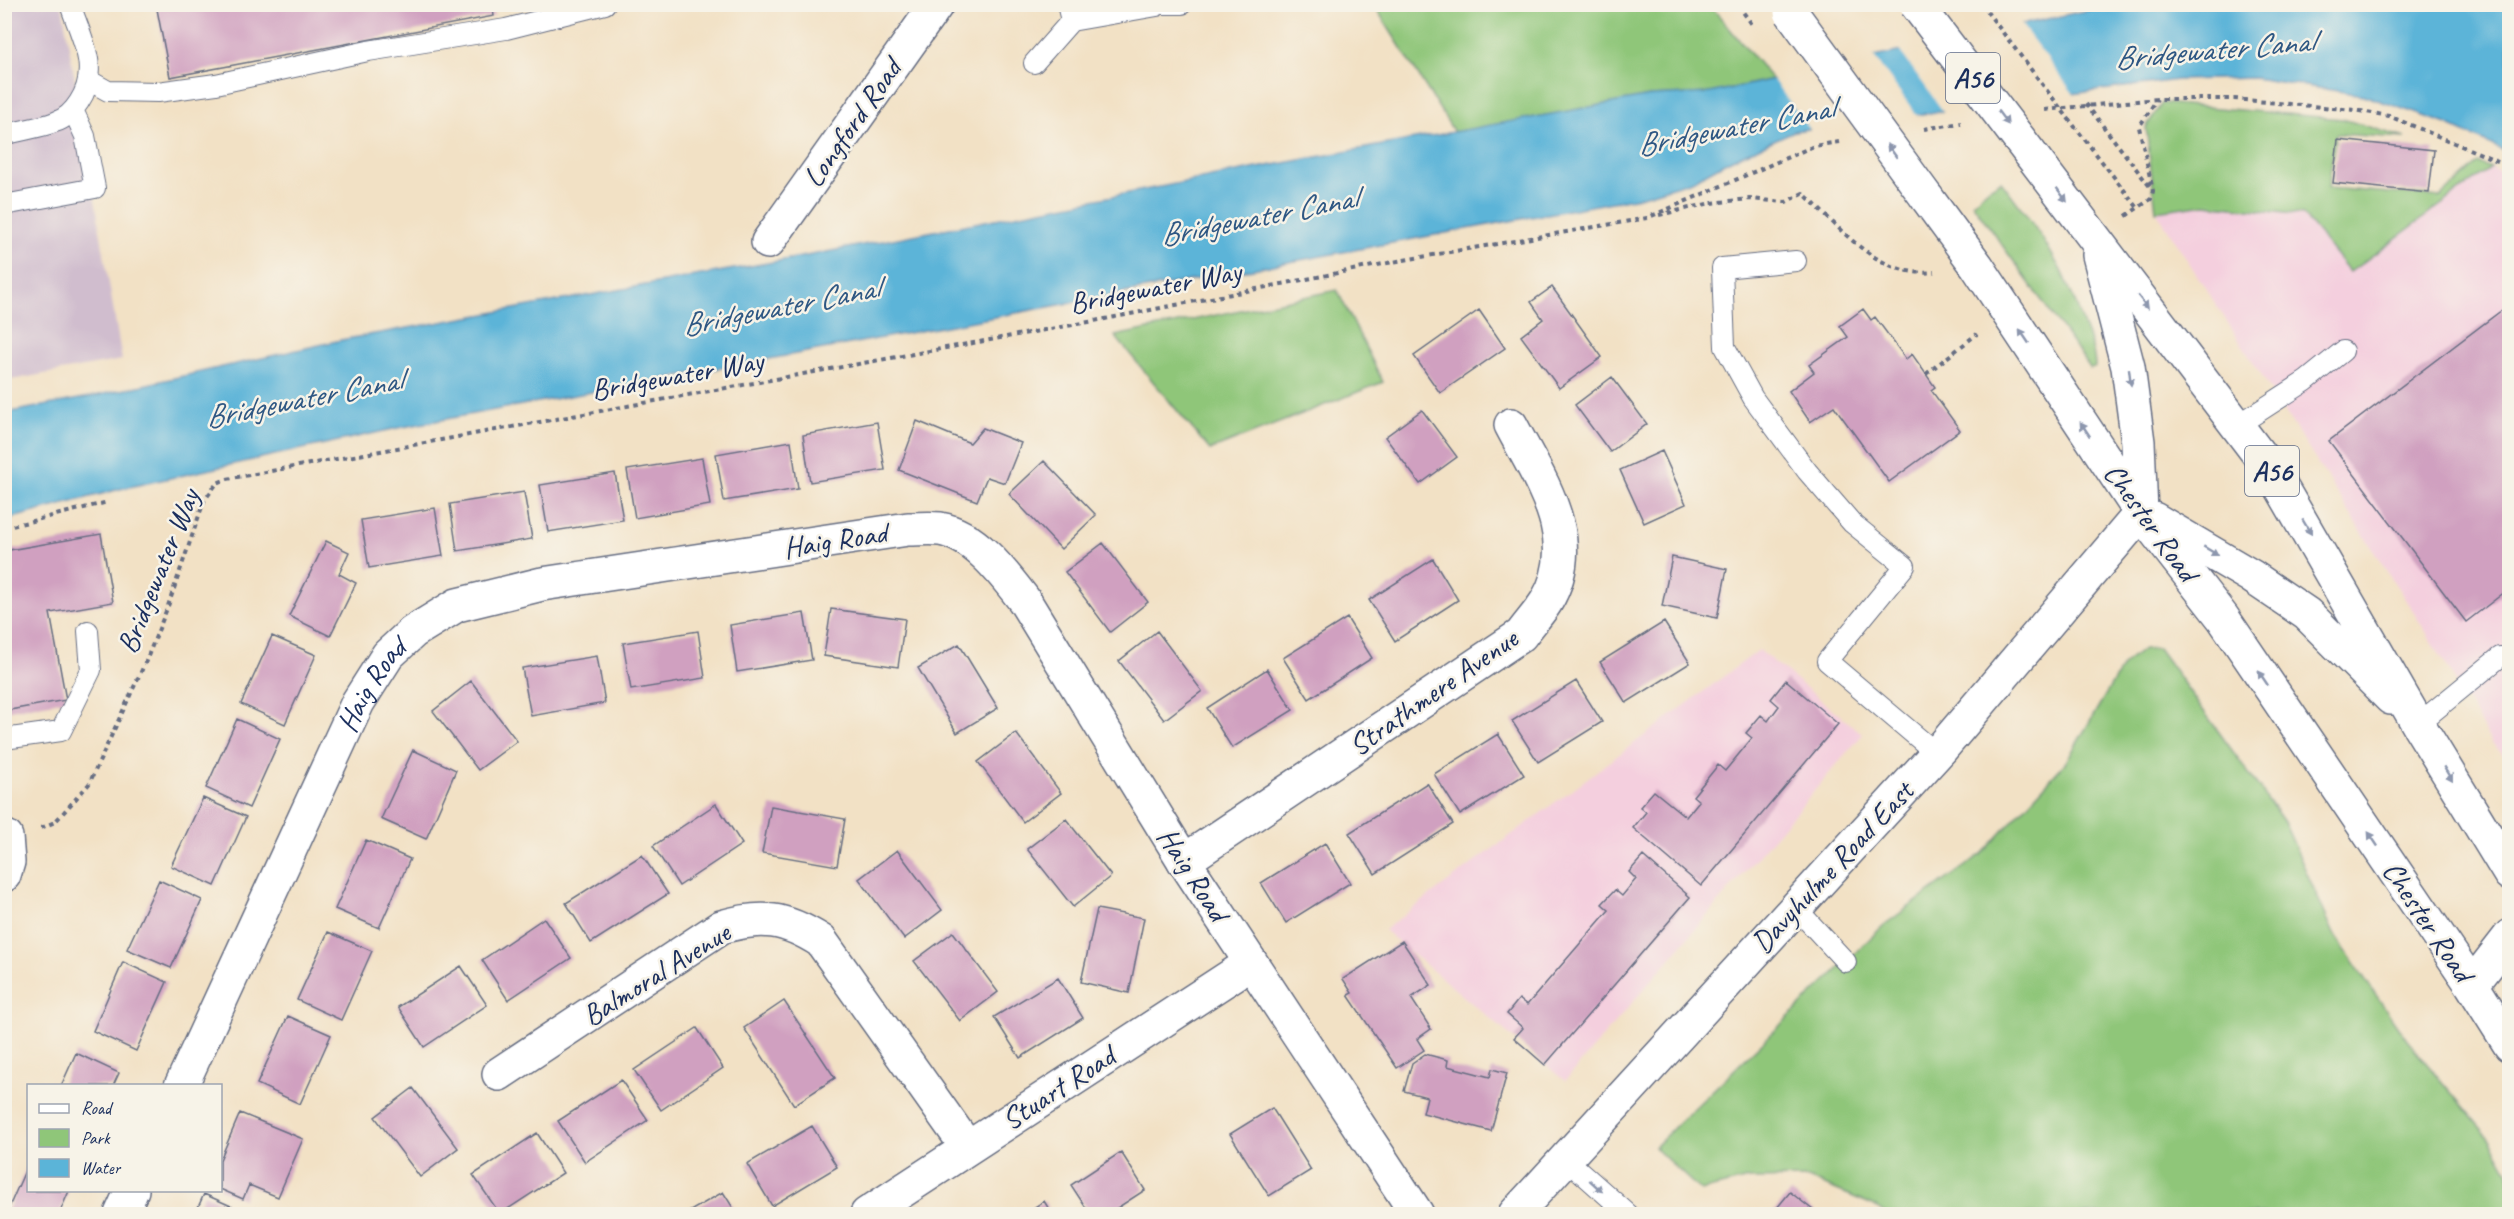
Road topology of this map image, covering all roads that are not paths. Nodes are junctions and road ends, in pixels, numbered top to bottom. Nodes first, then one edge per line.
1 (70, 4) edge
2 (605, 4) edge
3 (937, 4) edge
4 (1182, 4) edge
5 (1916, 4) edge
6 (1157, 5) edge
7 (1788, 8) edge
8 (1069, 13) edge
9 (1034, 63) dead end
10 (90, 81) junction
11 (74, 110) junction
12 (4, 135) edge
13 (4, 205) edge
14 (2094, 239) junction
15 (768, 242) dead end
16 (1796, 261) dead end
17 (2343, 351) dead end
18 (1511, 424) dead end
19 (2238, 424) junction
20 (2141, 513) junction
21 (88, 631) dead end
22 (2500, 657) dead end
23 (2418, 724) junction
24 (4, 739) edge
25 (1936, 753) junction
26 (5, 831) edge
27 (1184, 861) junction
28 (2510, 874) edge
29 (4, 875) edge
30 (1795, 907) junction
31 (2510, 936) edge
32 (1846, 962) dead end
33 (1251, 963) junction
34 (2472, 985) junction
35 (2510, 1045) edge
36 (499, 1074) dead end
37 (182, 1084) edge
38 (967, 1147) junction
39 (1565, 1158) junction
40 (132, 1192) edge
41 (121, 1215) edge
42 (867, 1215) edge
43 (1417, 1215) edge
44 (1515, 1215) edge
45 (1628, 1215) edge

1 - 10 lane
2 - 10 lane
3 - 15 main road, Longford Road
4 - 6 lane
5 -> 14 main road, A56, bridge
6 - 8 lane
20 -> 7 main road, Chester Road, bridge
8 - 9 lane
10 - 11 lane
11 - 12 lane
11 - 13 lane
14 -> 19 main road, A56
14 -> 20 main road
16 - 25 lane
17 - 19 lane
18 - 27 main road, Strathmere Avenue
19 -> 23 main road, A56
20 -> 23 main road
20 - 25 main road, Davyhulme Road East
34 -> 20 main road, Chester Road
21 - 24 lane
22 - 23 lane
23 -> 28 main road, A56
25 - 30 main road, Davyhulme Road East
26 - 29 main road
27 - 33 main road, Haig Road
27 - 37 main road, Haig Road
30 - 32 lane
30 - 39 main road, Davyhulme Road East
31 - 34 main road
33 - 38 main road, Stuart Road
33 - 43 main road, Haig Road
34 - 35 main road, Chester Road
36 - 38 main road, Balmoral Avenue
38 - 42 main road, Stuart Road
39 - 44 main road, Davyhulme Road East
39 -> 45 lane
40 - 41 main road

